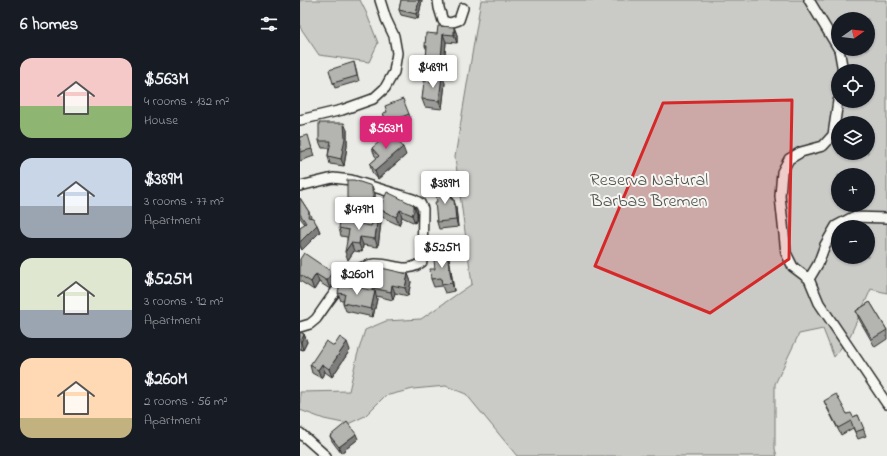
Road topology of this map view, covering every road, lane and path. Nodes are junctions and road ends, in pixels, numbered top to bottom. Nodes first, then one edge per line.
1 (380, 0) edge
2 (438, 0) edge
3 (809, 0) edge
4 (463, 8) dead end
5 (831, 37) edge
6 (837, 108) edge
7 (300, 120) edge
8 (300, 186) edge
9 (887, 218) edge
10 (809, 279) junction
11 (300, 327) edge
12 (887, 404) edge
13 (300, 433) edge
14 (326, 456) edge

1 - 7 street
2 - 4 street
3 - 5 street
6 - 10 street
8 - 11 street
9 - 10 street
10 - 12 street
13 - 14 street

